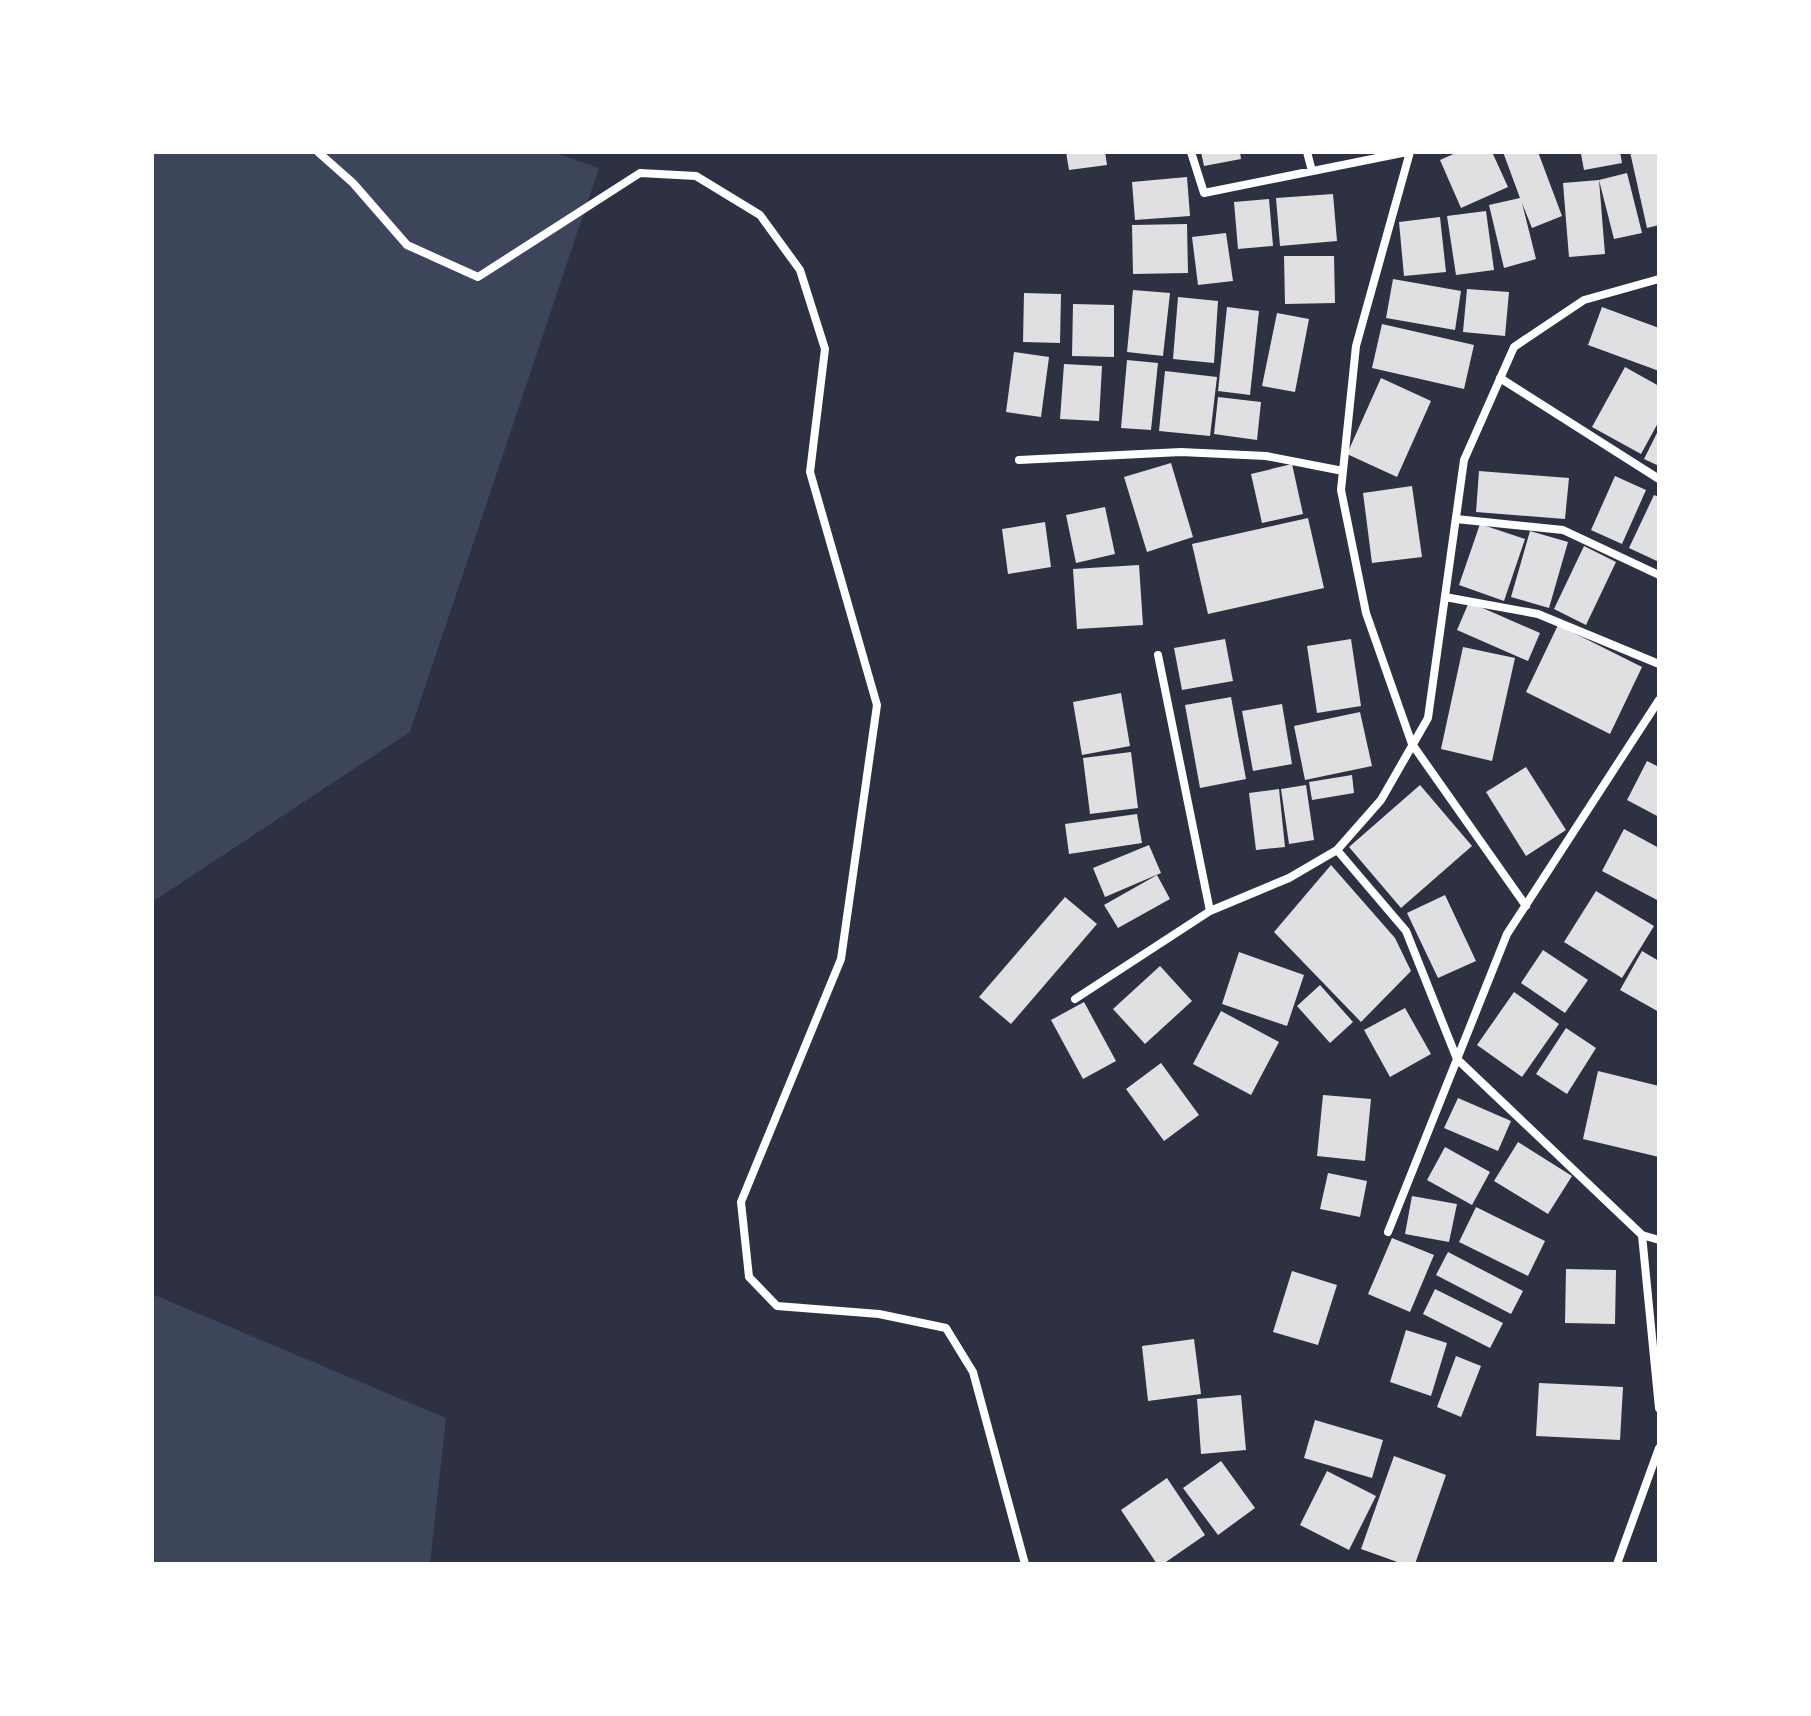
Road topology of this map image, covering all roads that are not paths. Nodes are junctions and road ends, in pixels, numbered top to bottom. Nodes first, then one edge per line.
1 (318, 152) edge
2 (1191, 152) edge
3 (1307, 152) edge
4 (1409, 152) edge
5 (1312, 171) junction
6 (1659, 279) edge
7 (1500, 378) junction
8 (1019, 460) dead end
9 (1343, 471) junction
10 (1659, 479) edge
11 (1456, 519) junction
12 (1659, 575) edge
13 (1445, 597) junction
14 (1158, 655) dead end
15 (1659, 664) edge
16 (1659, 700) edge
17 (1412, 744) junction
18 (1337, 850) junction
19 (1526, 906) junction
20 (1210, 911) junction
21 (1075, 999) dead end
22 (1457, 1059) junction
23 (1388, 1232) dead end
24 (1642, 1235) junction
25 (1659, 1240) edge
26 (1659, 1408) edge
27 (1659, 1448) edge
28 (1025, 1564) edge
29 (1617, 1564) edge

1 - 28 street
2 - 5 street
3 - 5 street
4 - 5 street
4 - 9 street
6 - 7 street
7 - 10 street
7 - 11 street
8 - 9 street
9 - 17 street
11 - 12 street
11 - 13 street
13 - 15 street
13 - 17 street
14 - 20 street
16 - 19 street
17 - 18 street
17 - 19 street
18 - 20 street
18 - 22 street
19 - 22 street
20 - 21 street
22 - 23 street
22 - 24 street
24 - 25 street
24 - 26 street
27 - 29 street

